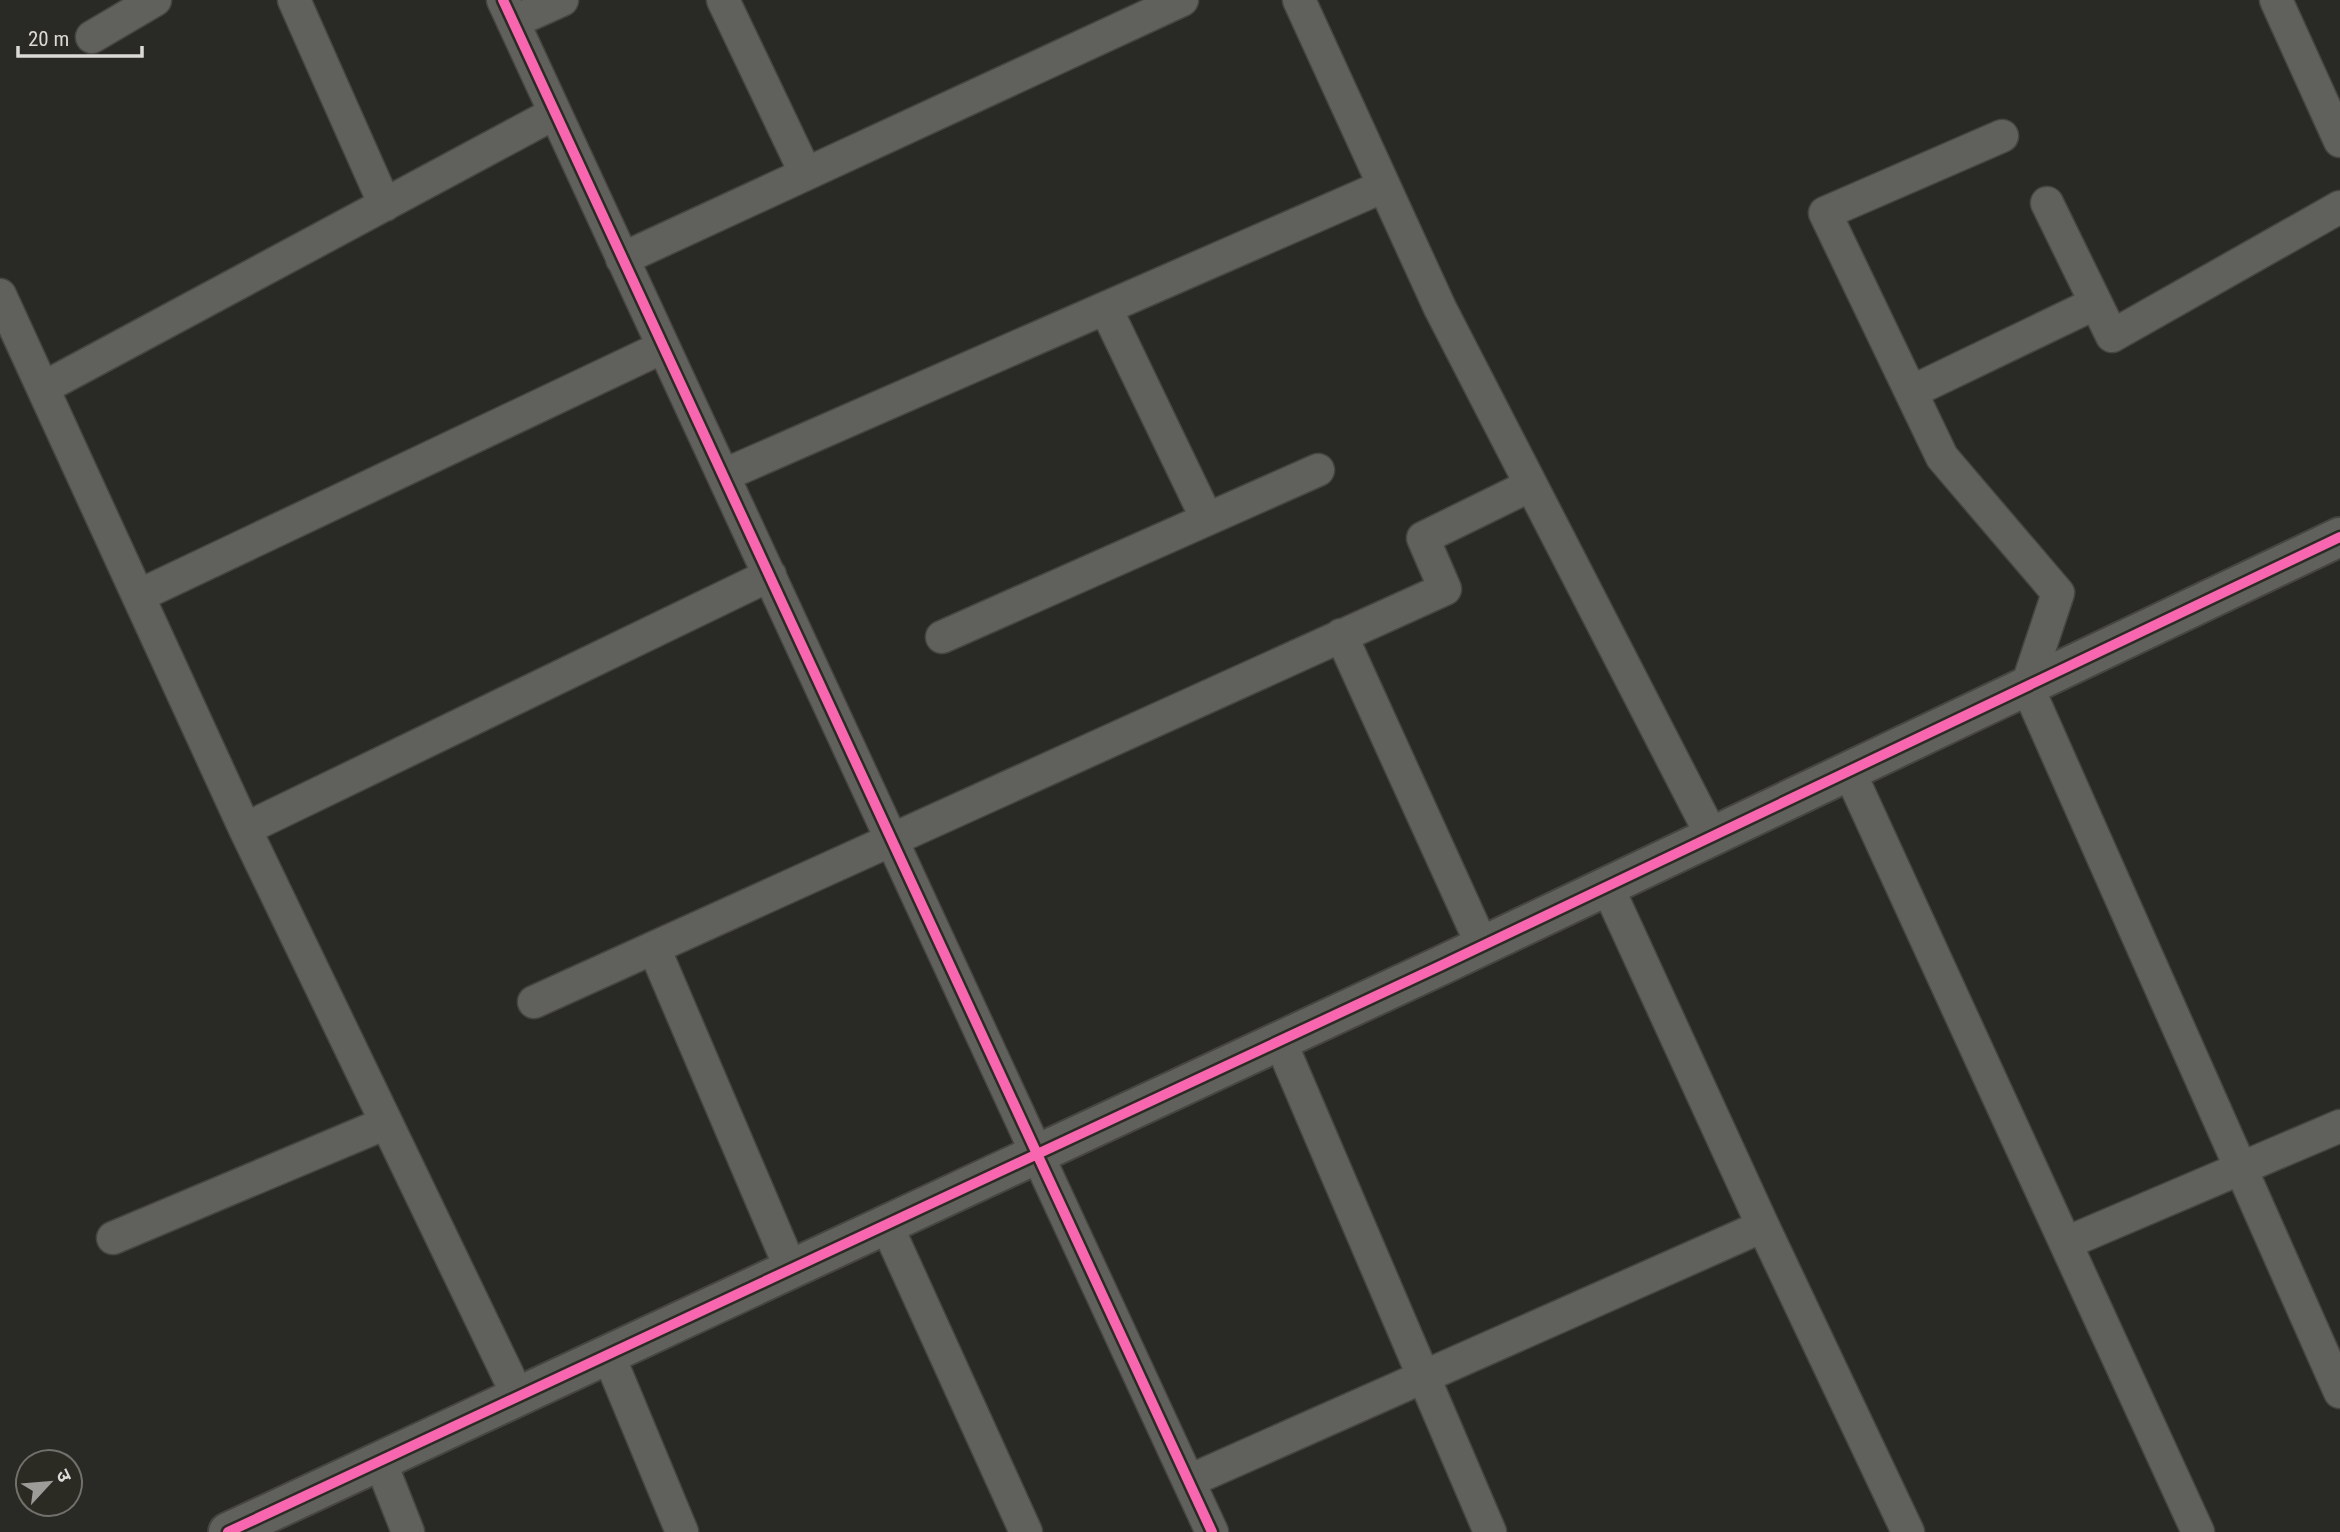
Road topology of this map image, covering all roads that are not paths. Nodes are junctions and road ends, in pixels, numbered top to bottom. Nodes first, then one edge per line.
1 (155, 0) edge
2 (294, 0) edge
3 (562, 0) edge
4 (723, 0) edge
5 (1182, 0) edge
6 (1298, 0) edge
7 (2276, 0) edge
8 (508, 11) edge
9 (93, 37) dead end
10 (555, 113) junction
11 (2002, 136) dead end
12 (2340, 141) edge
13 (806, 174) junction
14 (1384, 187) junction
15 (2047, 203) dead end
16 (385, 205) junction
17 (2340, 207) edge
18 (622, 259) junction
19 (0, 295) edge
20 (2096, 303) junction
21 (1105, 309) junction
22 (663, 347) junction
23 (43, 388) junction
24 (1911, 392) junction
25 (1318, 470) dead end
26 (724, 475) junction
27 (1531, 485) junction
28 (1207, 519) junction
29 (2340, 537) edge
30 (770, 575) junction
31 (138, 596) junction
32 (1341, 635) junction
33 (942, 637) dead end
34 (2026, 686) junction
35 (1849, 771) junction
36 (244, 828) junction
37 (1712, 836) junction
38 (892, 839) junction
39 (1606, 886) junction
40 (1482, 945) junction
41 (653, 948) junction
42 (534, 1002) dead end
43 (1280, 1041) junction
44 (386, 1123) junction
45 (2340, 1126) edge
46 (1038, 1154) junction
47 (2241, 1168) junction
48 (886, 1224) junction
49 (1763, 1226) junction
50 (113, 1238) dead end
51 (2066, 1242) junction
52 (791, 1269) junction
53 (608, 1354) junction
54 (1423, 1376) junction
55 (2340, 1392) edge
56 (518, 1396) junction
57 (380, 1461) junction
58 (1189, 1481) junction
59 (228, 1532) edge
60 (408, 1532) edge
61 (682, 1532) edge
62 (1026, 1532) edge
63 (1213, 1532) edge
64 (1490, 1532) edge
65 (1908, 1532) edge
66 (2198, 1532) edge

1 - 9 street
2 - 16 street
3 - 8 street
4 - 13 street
5 - 13 street
6 - 14 street
7 - 12 street
8 - 10 street
10 - 16 street
10 - 18 street
11 - 24 street
13 - 18 street
14 - 21 street
14 - 27 street
15 - 20 street
16 - 23 street
17 - 20 street
18 - 22 street
19 - 23 street
20 - 24 street
21 - 26 street
21 - 28 street
22 - 26 street
22 - 31 street
23 - 31 street
24 - 34 street
25 - 28 street
26 - 30 street
27 - 32 street
27 - 37 street
28 - 33 street
29 - 34 street
30 - 36 street
30 - 38 street
31 - 36 street
32 - 38 street
32 - 40 street
34 - 35 street
34 - 47 street
35 - 37 street
35 - 51 street
36 - 44 street
37 - 39 street
38 - 41 street
38 - 46 street
39 - 40 street
39 - 49 street
40 - 43 street
41 - 42 street
41 - 52 street
43 - 46 street
43 - 54 street
44 - 50 street
44 - 56 street
45 - 47 street
46 - 48 street
46 - 58 street
47 - 51 street
47 - 55 street
48 - 52 street
48 - 62 street
49 - 54 street
49 - 65 street
51 - 66 street
52 - 53 street
53 - 56 street
53 - 61 street
54 - 58 street
54 - 64 street
56 - 57 street
57 - 59 street
57 - 60 street
58 - 63 street

